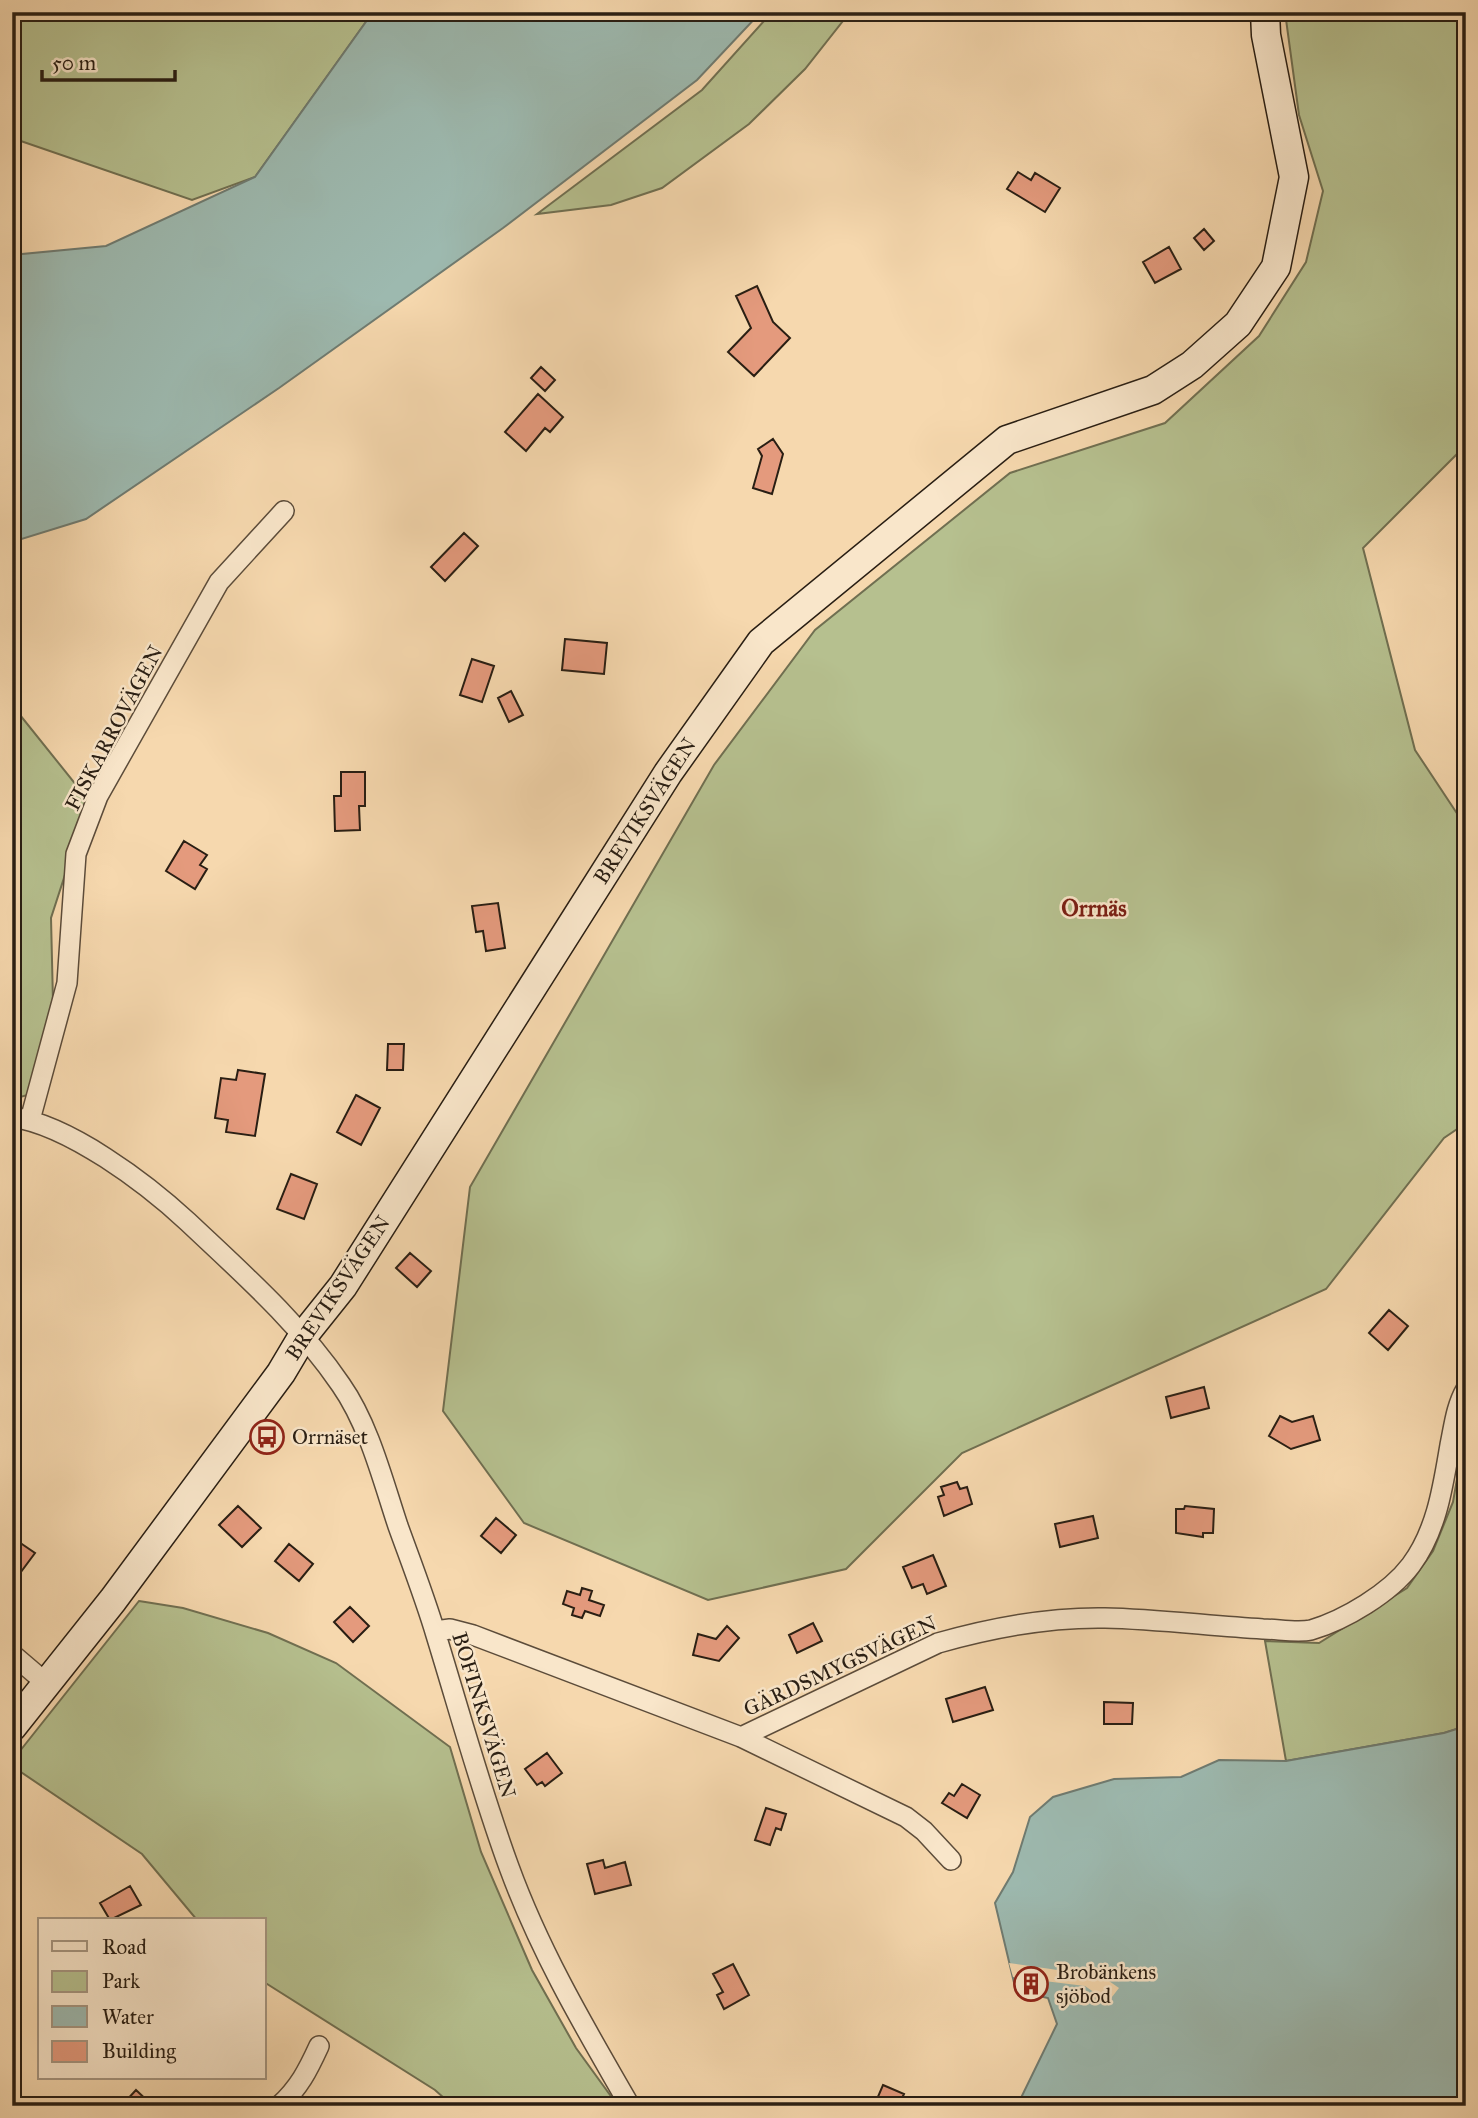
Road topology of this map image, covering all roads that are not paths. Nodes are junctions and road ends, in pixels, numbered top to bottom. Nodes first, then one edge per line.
1 (1265, 12) edge
2 (284, 511) dead end
3 (21, 1118) edge
4 (303, 1336) junction
5 (1466, 1389) edge
6 (435, 1630) junction
7 (12, 1654) edge
8 (46, 1683) junction
9 (12, 1727) edge
10 (741, 1737) junction
11 (951, 1860) dead end
12 (319, 2046) dead end
13 (279, 2106) edge
14 (630, 2106) edge

1 - 4 main road, BREVIKSVÄGEN
2 - 3 street, FISKARROVÄGEN
3 - 4 street, BOFINKSVÄGEN
4 - 6 street, BOFINKSVÄGEN
4 - 8 main road, BREVIKSVÄGEN
5 - 10 street, GÄRDSMYGSVÄGEN
6 - 10 street, GÄRDSMYGSVÄGEN
6 - 14 street, BOFINKSVÄGEN
7 - 8 street
8 - 9 main road, BREVIKSVÄGEN
10 - 11 street
12 - 13 street

